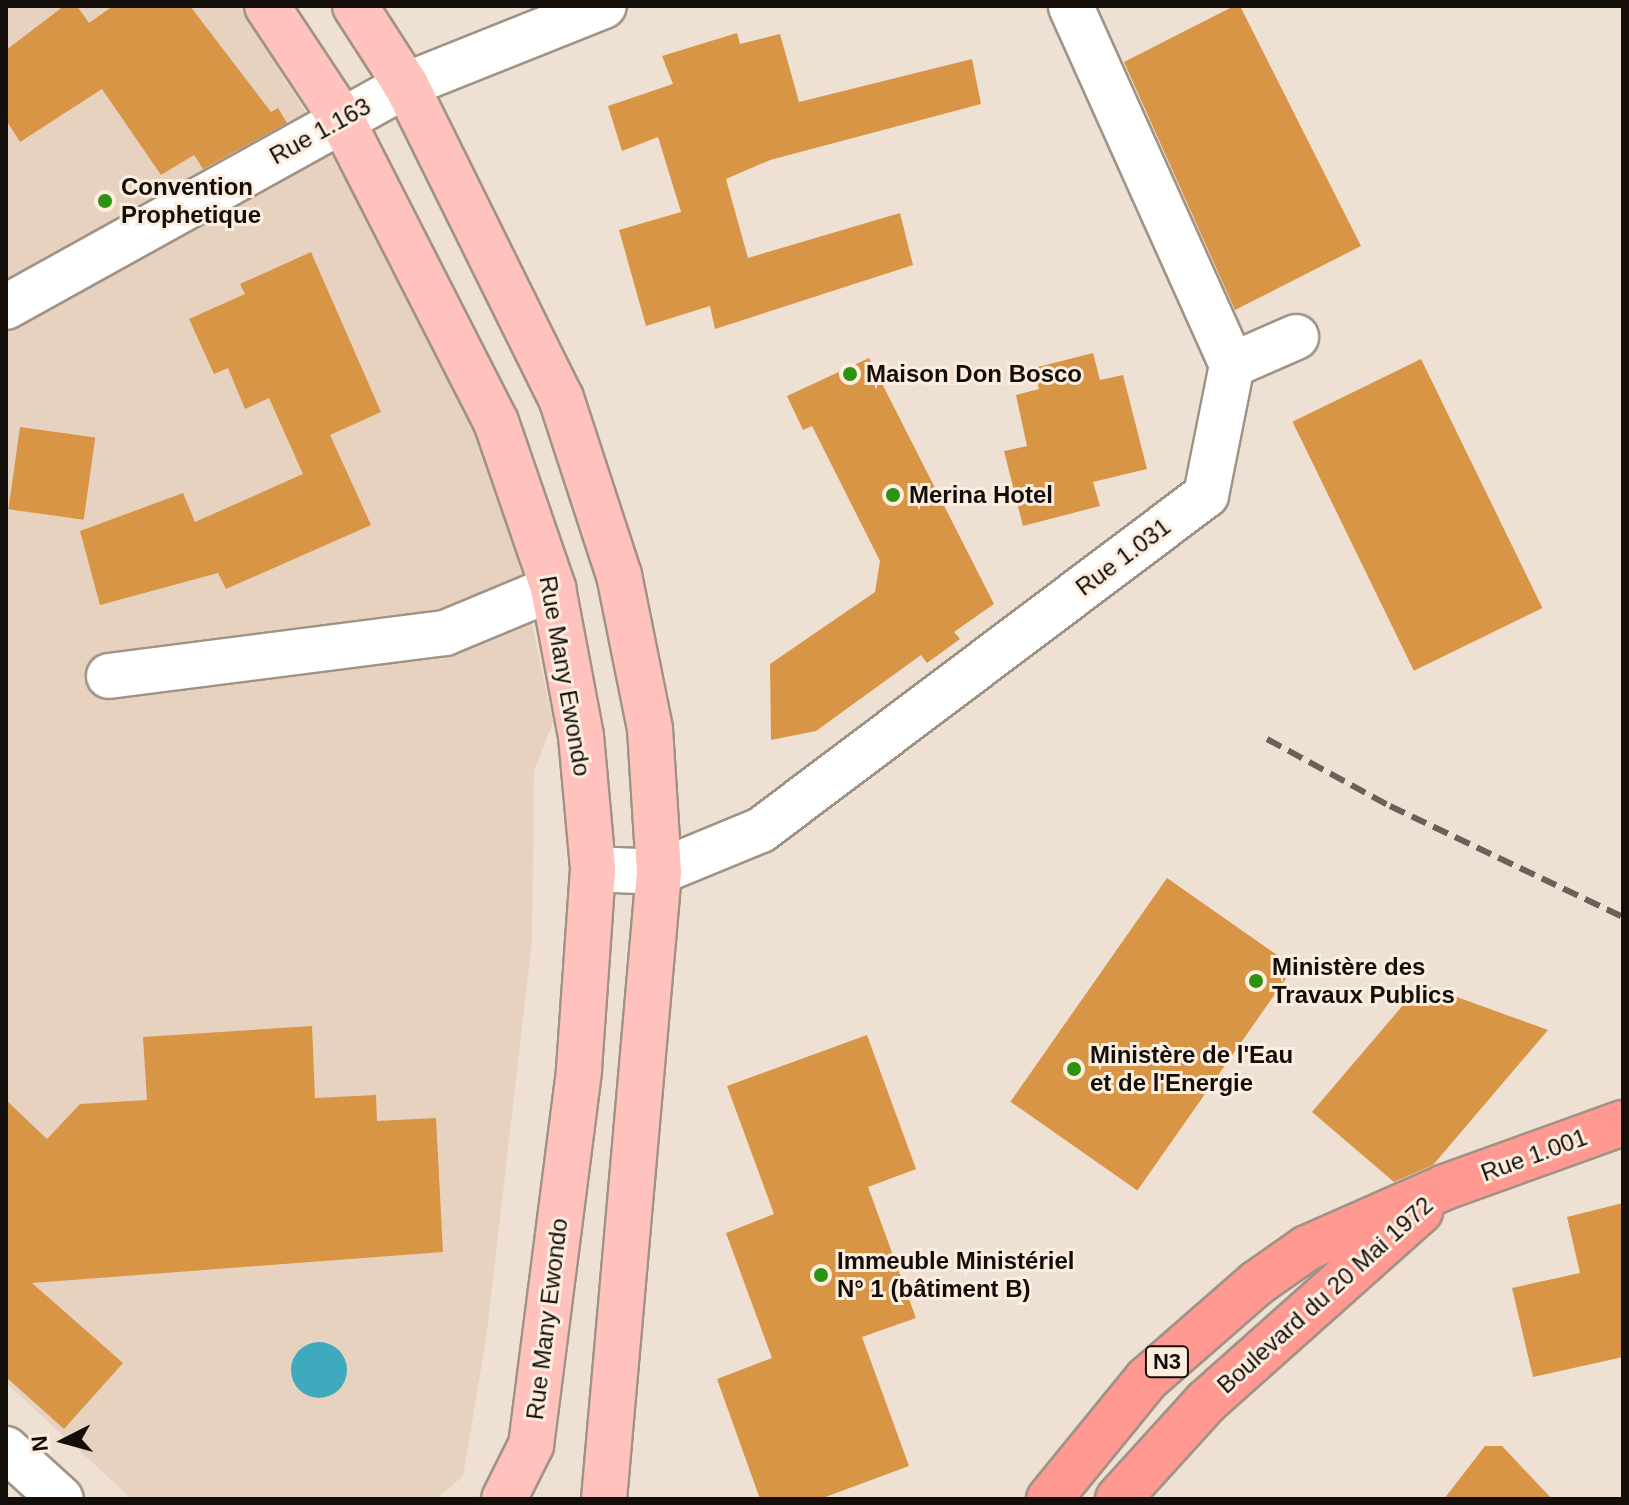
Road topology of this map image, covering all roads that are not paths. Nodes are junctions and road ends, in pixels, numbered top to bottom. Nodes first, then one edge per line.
1 (267, 6) edge
2 (355, 6) edge
3 (604, 6) edge
4 (1071, 6) edge
5 (406, 85) junction
6 (341, 118) junction
7 (6, 307) edge
8 (1296, 337) dead end
9 (1232, 365) junction
10 (553, 588) junction
11 (109, 676) dead end
12 (593, 869) junction
13 (659, 872) junction
14 (1623, 1123) edge
15 (1445, 1187) junction
16 (6, 1449) edge
17 (61, 1499) edge
18 (504, 1499) edge
19 (604, 1499) edge
20 (1049, 1499) edge
21 (1118, 1499) edge

1 - 6 main road, Rue Many Ewondo
2 - 5 main road
3 - 5 street, Rue 1.163
4 - 9 street
5 - 6 street, Rue 1.163
5 - 13 main road
6 - 7 street, Rue 1.163
6 - 10 main road, Rue Many Ewondo
8 - 9 street
9 - 13 street, Rue 1.031
10 - 11 street
10 - 12 main road, Rue Many Ewondo
12 - 13 street, Rue 1.031
12 - 18 main road, Rue Many Ewondo
13 - 19 main road
14 - 15 highway, Rue 1.001 / N3
15 - 20 highway, Boulevard du 20 Mai 1972 / N3
15 - 21 highway, Boulevard du 20 Mai 1972 / N3
16 - 17 street

